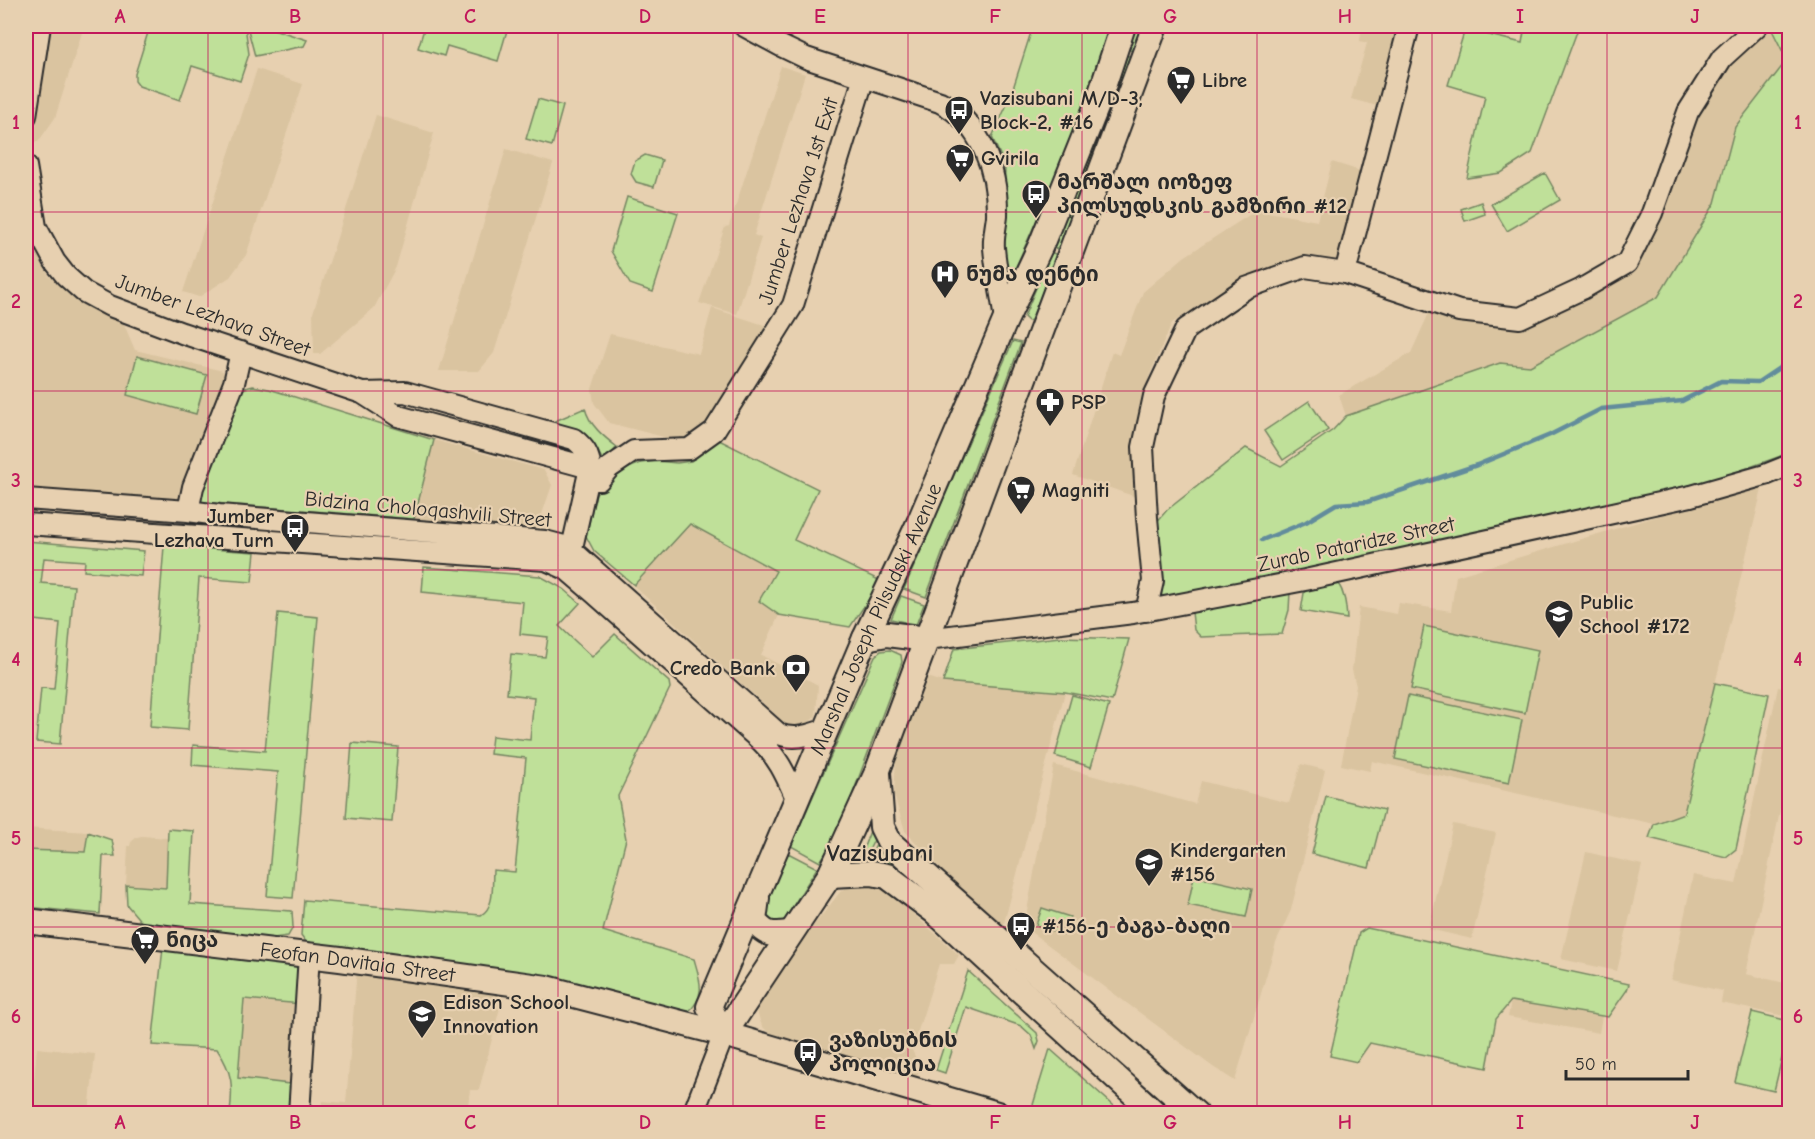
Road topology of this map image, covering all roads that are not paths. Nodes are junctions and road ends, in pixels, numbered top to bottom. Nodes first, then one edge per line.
1 (40, 26) edge
2 (744, 26) edge
3 (1124, 26) edge
4 (1155, 26) edge
5 (1409, 26) edge
6 (1757, 26) edge
7 (864, 77) junction
8 (26, 116) edge
9 (26, 166) edge
10 (1345, 273) junction
11 (1005, 321) junction
12 (1040, 336) junction
13 (240, 352) junction
14 (1790, 465) edge
15 (589, 474) junction
16 (26, 499) edge
17 (196, 512) junction
18 (308, 522) junction
19 (26, 524) edge
20 (409, 530) junction
21 (204, 537) junction
22 (305, 544) junction
23 (573, 550) junction
24 (409, 552) junction
25 (566, 569) junction
26 (1146, 611) junction
27 (865, 638) junction
28 (927, 639) junction
29 (826, 729) junction
30 (878, 770) junction
31 (797, 800) junction
32 (830, 875) junction
33 (758, 893) junction
34 (26, 921) edge
35 (790, 933) junction
36 (309, 955) junction
37 (724, 1034) junction
38 (299, 1113) edge
39 (693, 1113) edge
40 (997, 1113) edge
41 (1156, 1113) edge
42 (1196, 1113) edge

1 - 8 street
2 - 7 street
3 - 11 main road, Marshal Joseph Pilsudski Avenue
4 - 12 main road
5 - 10 street
6 - 10 street
7 - 11 street
7 - 15 street, Jumber Lezhava 1st Exit
9 - 13 street, Jumber Lezhava Street
10 - 26 street
11 - 12 main road
11 - 27 main road, Marshal Joseph Pilsudski Avenue
12 - 28 main road
13 - 15 street, Jumber Lezhava Street
13 - 17 street
14 - 26 street, Zurab Pataridze Street
15 - 23 street
16 - 17 street, Bidzina Choloqashvili Street
17 - 18 street, Bidzina Choloqashvili Street
17 - 21 street
18 - 20 street, Bidzina Choloqashvili Street
18 - 22 street
19 - 21 street, Bidzina Choloqashvili Street
20 - 23 street, Bidzina Choloqashvili Street
20 - 24 street
21 - 22 street, Bidzina Choloqashvili Street
22 - 24 street, Bidzina Choloqashvili Street
23 - 25 street
23 - 29 street, Bidzina Choloqashvili Street
24 - 25 street, Bidzina Choloqashvili Street
25 - 31 street, Bidzina Choloqashvili Street
26 - 28 street, Zurab Pataridze Street
27 - 28 main road
27 - 29 main road, Marshal Joseph Pilsudski Avenue
28 - 30 main road
29 - 31 main road, Marshal Joseph Pilsudski Avenue
30 - 32 main road
30 - 42 main road
31 - 33 main road, Marshal Joseph Pilsudski Avenue
32 - 35 main road
32 - 41 main road
33 - 35 main road
33 - 37 main road, Marshal Joseph Pilsudski Avenue
34 - 36 main road, Feofan Davitaia Street
35 - 37 main road
36 - 37 main road, Feofan Davitaia Street
36 - 38 street
37 - 39 street
37 - 40 main road, Feofan Davitaia Street

